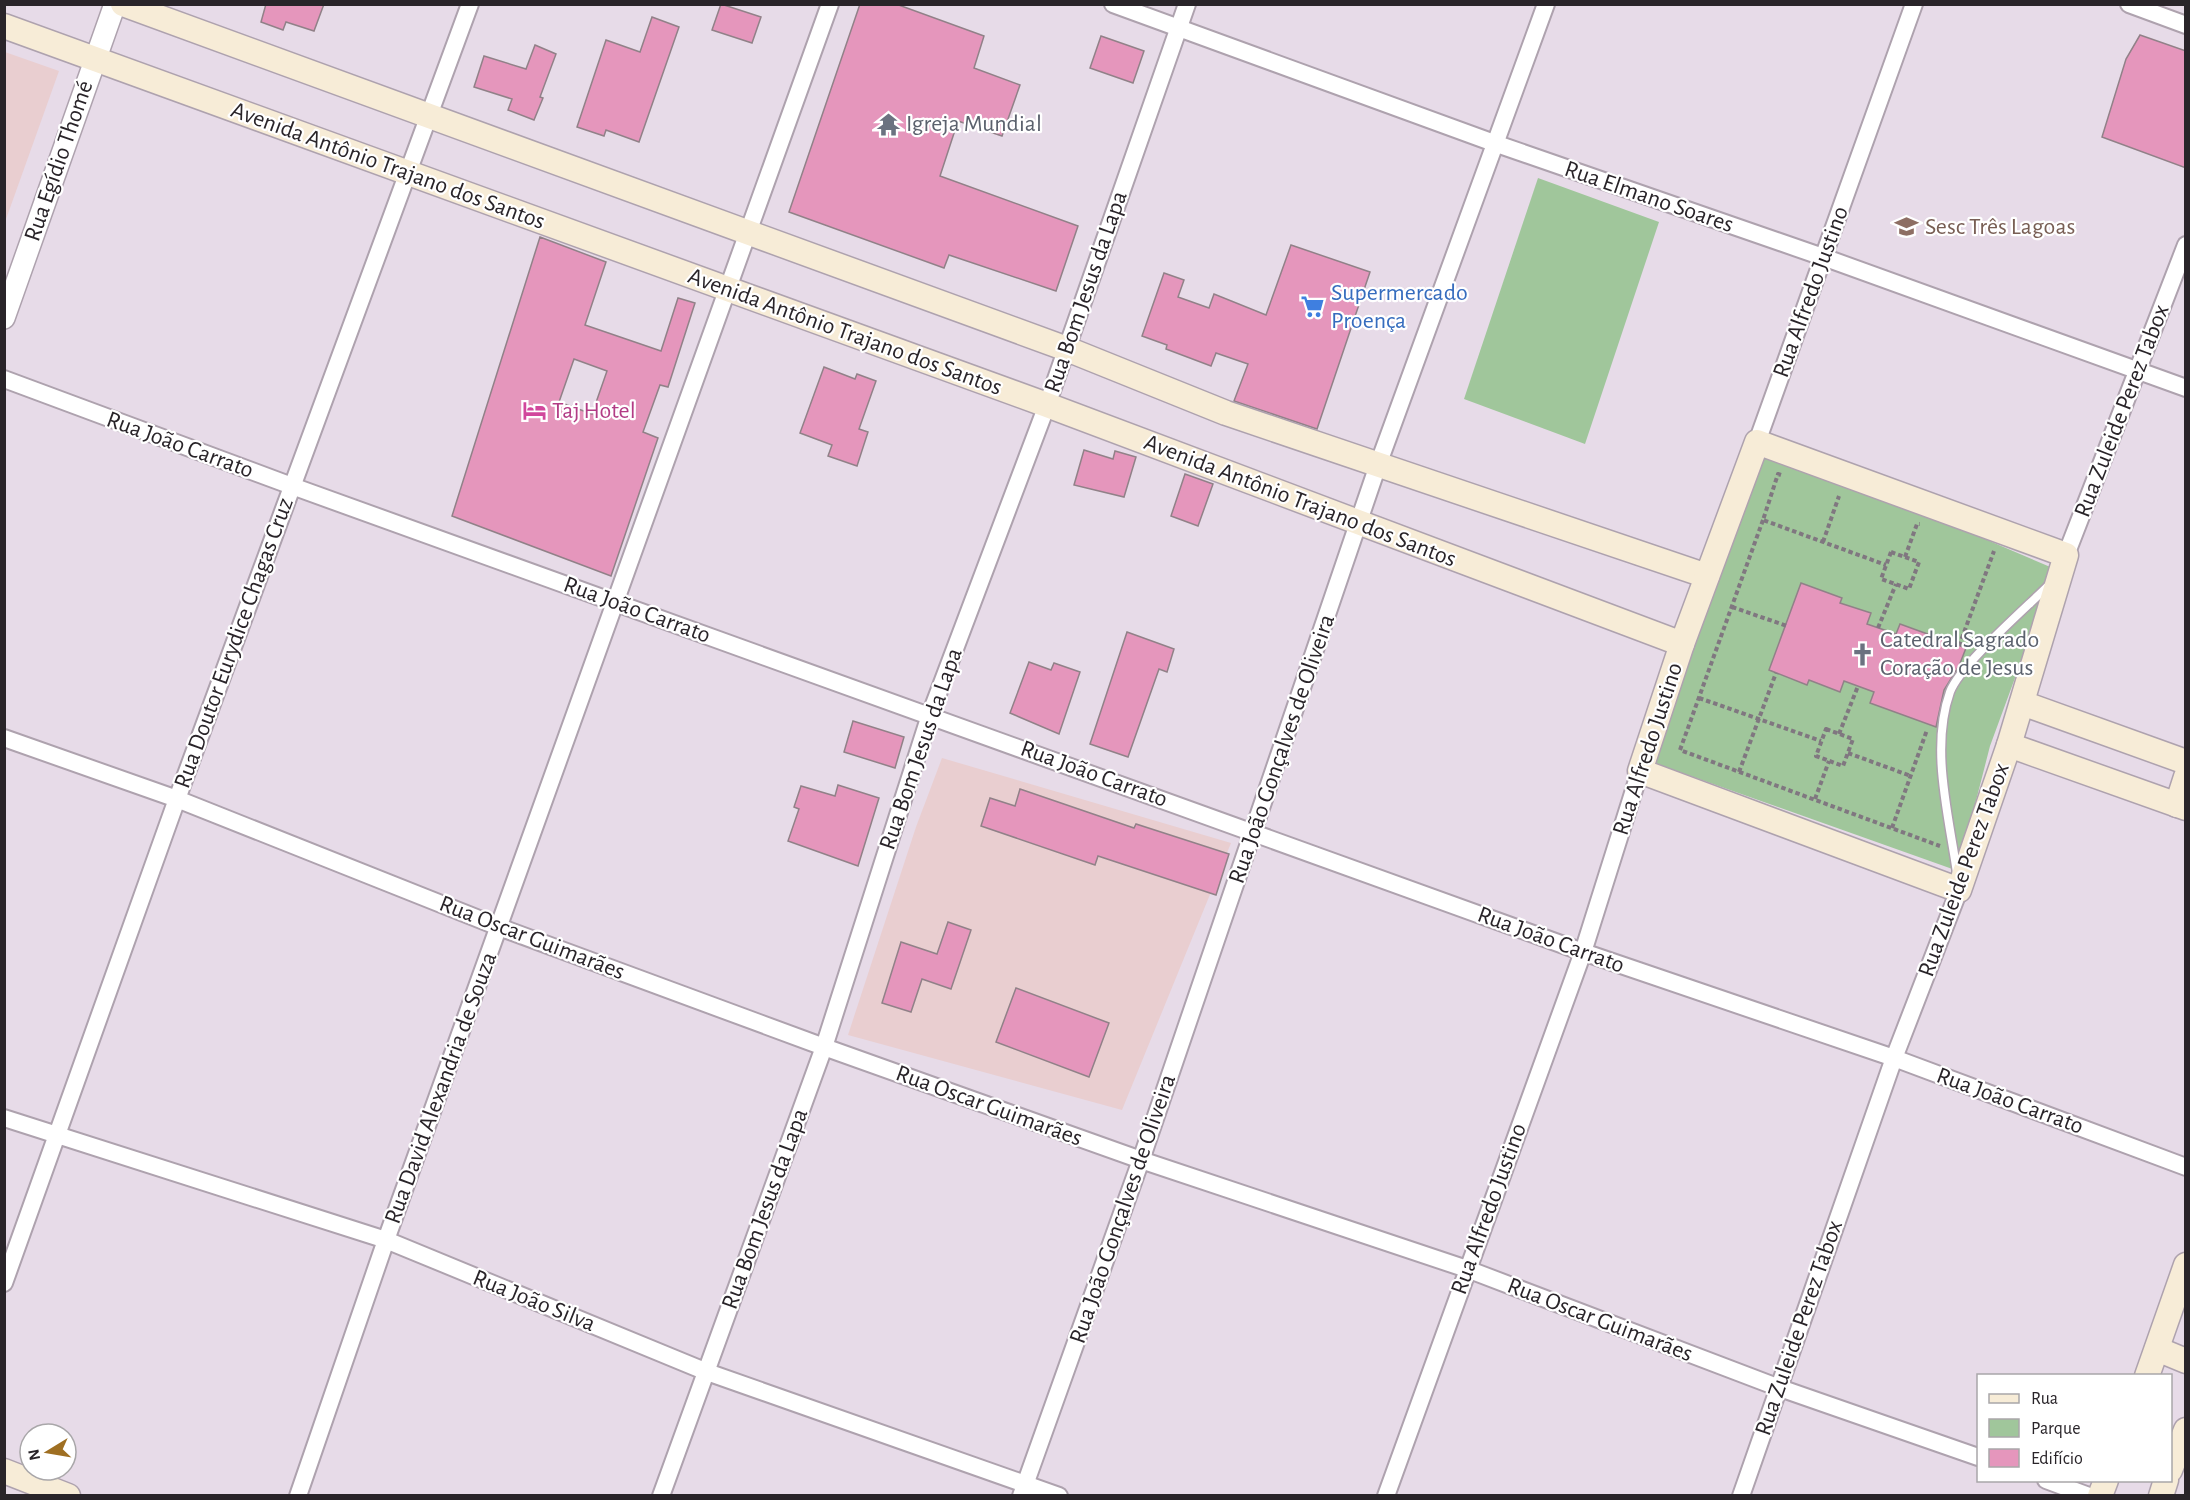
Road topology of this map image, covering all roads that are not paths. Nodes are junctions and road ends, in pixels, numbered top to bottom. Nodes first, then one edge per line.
1 (115, 4) edge
2 (123, 4) edge
3 (470, 4) edge
4 (830, 4) edge
5 (1113, 4) edge
6 (1187, 4) edge
7 (1546, 4) edge
8 (1914, 4) edge
9 (2129, 4) edge
10 (2186, 25) edge
11 (4, 26) edge
12 (1178, 27) junction
13 (95, 59) junction
14 (428, 114) junction
15 (1494, 144) junction
16 (407, 174) junction
17 (749, 233) junction
18 (2186, 245) edge
19 (1823, 257) junction
20 (729, 289) junction
21 (4, 318) edge
22 (1066, 349) junction
23 (2139, 371) junction
24 (4, 379) edge
25 (2186, 388) edge
26 (1047, 405) junction
27 (1757, 442) junction
28 (1378, 465) junction
29 (292, 486) junction
30 (1360, 523) junction
31 (2062, 566) junction
32 (1707, 576) junction
33 (617, 602) junction
34 (1682, 644) junction
35 (2022, 703) junction
36 (930, 715) junction
37 (4, 738) edge
38 (2009, 745) junction
39 (2186, 762) edge
40 (1640, 771) junction
41 (2186, 777) edge
42 (177, 799) junction
43 (2181, 807) edge
44 (1253, 832) junction
45 (1959, 888) junction
46 (499, 927) junction
47 (1583, 952) junction
48 (824, 1047) junction
49 (1894, 1058) junction
50 (4, 1118) edge
51 (56, 1136) junction
52 (1141, 1160) junction
53 (2186, 1167) edge
54 (386, 1239) junction
55 (2186, 1265) edge
56 (1467, 1269) junction
57 (4, 1283) edge
58 (2157, 1349) junction
59 (2186, 1361) edge
60 (706, 1372) junction
61 (2147, 1374) edge
62 (1778, 1387) junction
63 (2186, 1430) edge
64 (1977, 1457) edge
65 (2172, 1465) edge
66 (4, 1471) edge
67 (2051, 1482) edge
68 (1023, 1490) edge
69 (69, 1496) edge
70 (298, 1496) edge
71 (661, 1496) edge
72 (1059, 1496) edge
73 (1386, 1496) edge
74 (1741, 1496) edge
75 (2089, 1496) edge

1 - 13 street, Rua Egídio Thomé
2 - 14 main road
3 - 14 street, Rua Doutor Eurydice Chagas Cruz
4 - 17 street, Rua David Alexandria de Souza
5 - 12 street, Rua Elmano Soares
6 - 12 street, Rua Bom Jesus da Lapa
7 - 15 street, Rua João Gonçalves de Oliveira
8 - 19 street, Rua Alfredo Justino
9 - 10 street
11 - 13 main road, Avenida Antônio Trajano dos Santos
12 - 15 street, Rua Elmano Soares
12 - 22 street, Rua Bom Jesus da Lapa
13 - 16 main road, Avenida Antônio Trajano dos Santos
13 - 21 street, Rua Egídio Thomé
14 - 16 street, Rua Doutor Eurydice Chagas Cruz
14 - 17 main road
15 - 19 street, Rua Elmano Soares
15 - 28 street, Rua João Gonçalves de Oliveira
16 - 20 main road, Avenida Antônio Trajano dos Santos
16 - 29 street, Rua Doutor Eurydice Chagas Cruz
17 - 20 street, Rua David Alexandria de Souza
17 - 22 main road
18 - 23 street, Rua Zuleide Perez Tabox
19 - 23 street, Rua Elmano Soares
19 - 27 street, Rua Alfredo Justino
20 - 26 main road, Avenida Antônio Trajano dos Santos
20 - 33 street, Rua David Alexandria de Souza
22 - 26 street, Rua Bom Jesus da Lapa
22 - 28 main road
23 - 25 street, Rua Elmano Soares
23 - 31 street, Rua Zuleide Perez Tabox
24 - 29 street, Rua João Carrato
26 - 30 main road, Avenida Antônio Trajano dos Santos
26 - 36 street, Rua Bom Jesus da Lapa
27 - 31 main road
27 - 32 main road, Rua Alfredo Justino
28 - 30 street, Rua João Gonçalves de Oliveira
28 - 32 main road
29 - 33 street, Rua João Carrato
29 - 42 street, Rua Doutor Eurydice Chagas Cruz
30 - 34 main road, Avenida Antônio Trajano dos Santos
30 - 44 street, Rua João Gonçalves de Oliveira
31 - 35 main road, Rua Zuleide Perez Tabox
31 - 45 lane
32 - 34 main road, Rua Alfredo Justino
33 - 36 street, Rua João Carrato
33 - 46 street, Rua David Alexandria de Souza
34 - 40 main road, Rua Alfredo Justino
35 - 38 main road, Rua Zuleide Perez Tabox
35 - 39 main road
36 - 44 street, Rua João Carrato
36 - 48 street, Rua Bom Jesus da Lapa
37 - 42 street, Rua Oscar Guimarães
38 - 43 main road
38 - 45 main road, Rua Zuleide Perez Tabox
40 - 45 main road
40 - 47 street, Rua Alfredo Justino
41 - 43 main road
42 - 46 street, Rua Oscar Guimarães
42 - 51 street, Rua Doutor Eurydice Chagas Cruz
44 - 47 street, Rua João Carrato
44 - 52 street, Rua João Gonçalves de Oliveira
45 - 49 street, Rua Zuleide Perez Tabox
46 - 48 street, Rua Oscar Guimarães
46 - 54 street, Rua David Alexandria de Souza
47 - 49 street, Rua João Carrato
47 - 56 street, Rua Alfredo Justino
48 - 52 street, Rua Oscar Guimarães
48 - 60 street, Rua Bom Jesus da Lapa
49 - 53 street, Rua João Carrato
49 - 62 street, Rua Zuleide Perez Tabox
50 - 51 street, Rua João Silva
51 - 54 street, Rua João Silva
51 - 57 street, Rua Doutor Eurydice Chagas Cruz
52 - 56 street, Rua Oscar Guimarães
52 - 68 street, Rua João Gonçalves de Oliveira
54 - 60 street, Rua João Silva
54 - 70 street, Rua David Alexandria de Souza
55 - 58 main road
56 - 62 street, Rua Oscar Guimarães
56 - 73 street, Rua Alfredo Justino
58 - 59 main road
58 - 61 main road
60 - 68 street, Rua João Silva
60 - 71 street, Rua Bom Jesus da Lapa
62 - 64 street, Rua Oscar Guimarães
62 - 74 street, Rua Zuleide Perez Tabox
63 - 65 main road
66 - 69 main road
67 - 75 street
68 - 72 street, Rua João Silva

